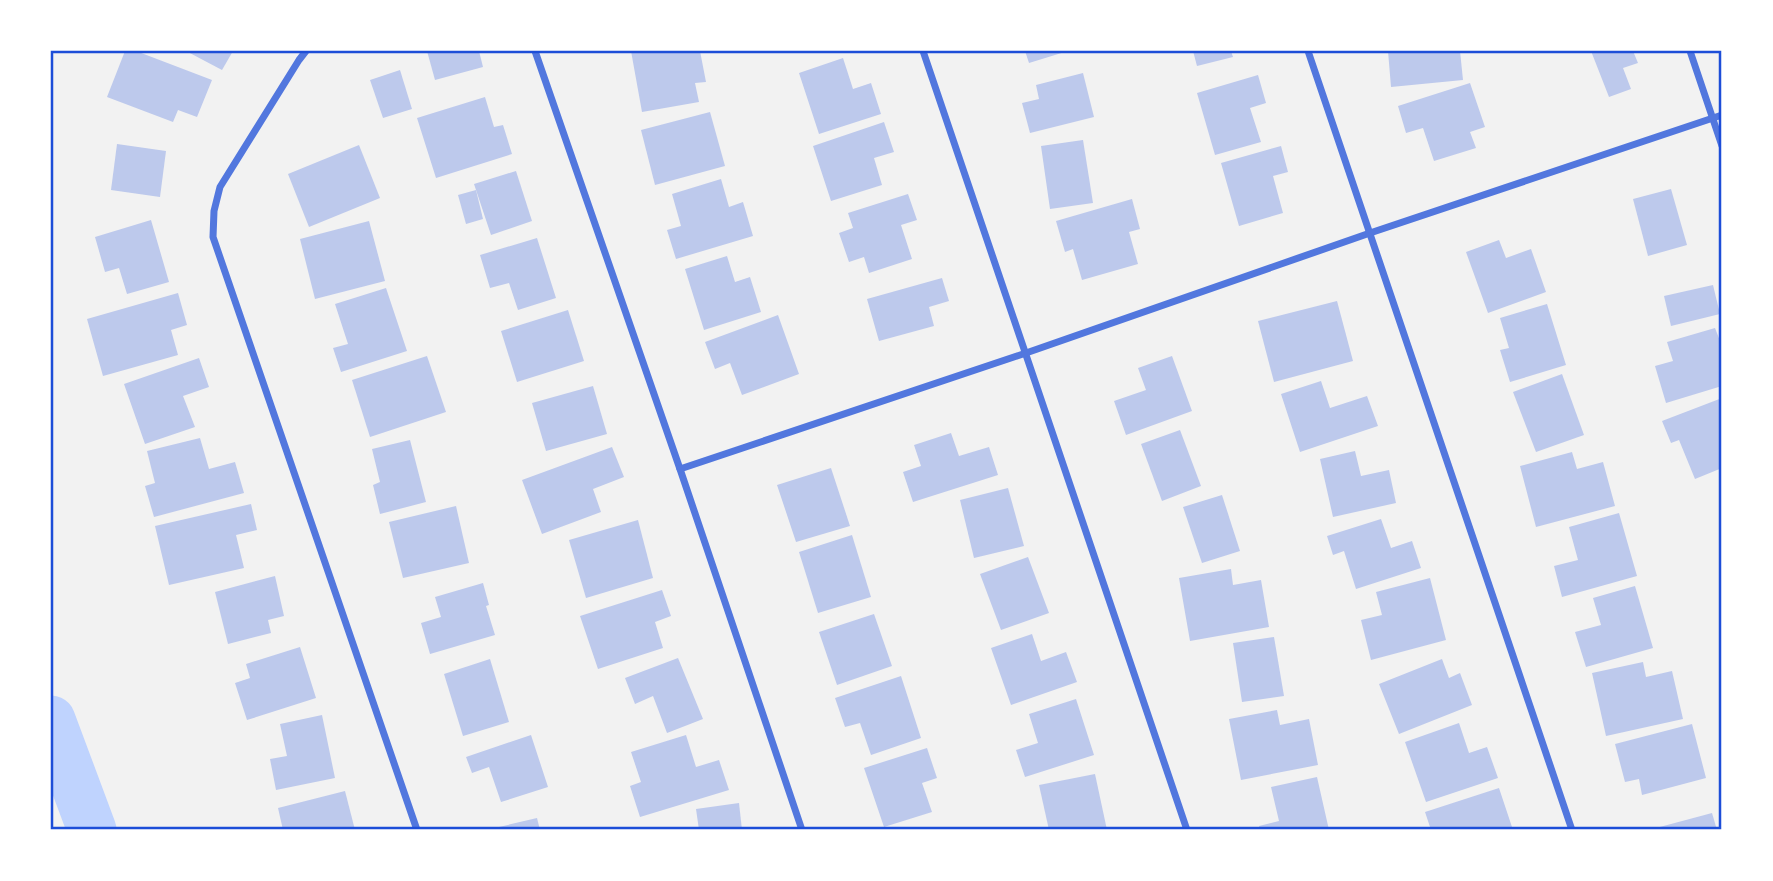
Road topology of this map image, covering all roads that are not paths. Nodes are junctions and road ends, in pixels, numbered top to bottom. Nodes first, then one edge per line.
1 (306, 51) edge
2 (535, 51) edge
3 (923, 51) edge
4 (1308, 51) edge
5 (1690, 51) edge
6 (1722, 115) edge
7 (1713, 118) junction
8 (1722, 146) edge
9 (1370, 233) junction
10 (1026, 353) junction
11 (680, 469) junction
12 (417, 830) edge
13 (802, 830) edge
14 (1187, 830) edge
15 (1572, 830) edge

1 - 12 street
2 - 11 street
3 - 10 street
4 - 9 street
5 - 7 street
6 - 7 street
7 - 8 street
7 - 9 street
9 - 10 street
9 - 15 street
10 - 11 street
10 - 14 street
11 - 13 street

